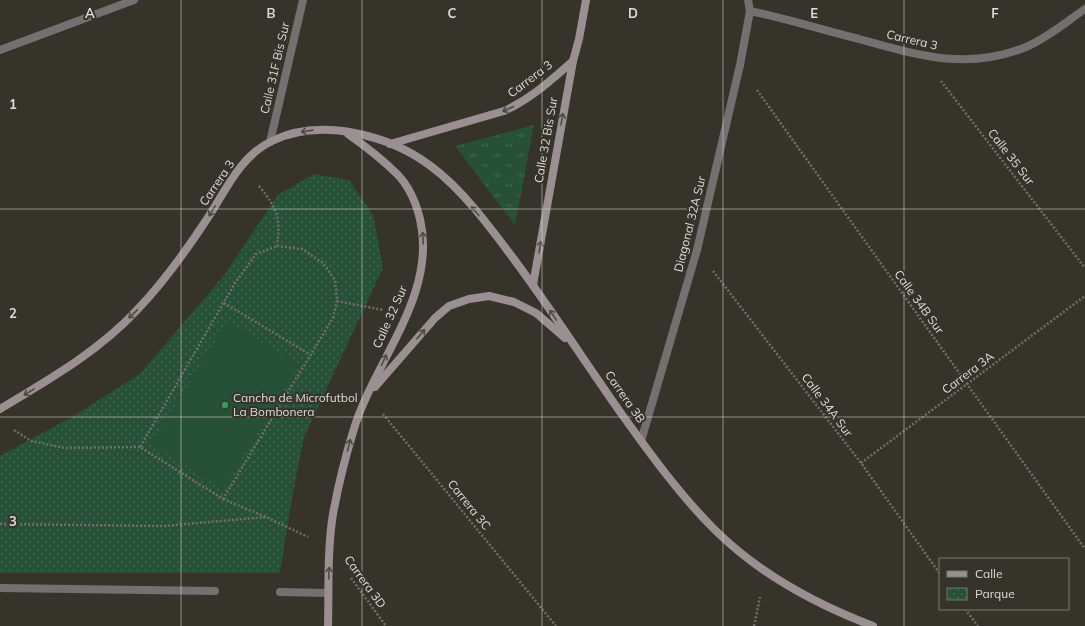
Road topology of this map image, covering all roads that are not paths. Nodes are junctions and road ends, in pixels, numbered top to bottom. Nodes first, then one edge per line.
1 (134, 0) edge
2 (303, 0) edge
3 (586, 0) edge
4 (748, 0) edge
5 (1085, 9) edge
6 (750, 11) junction
7 (0, 50) edge
8 (573, 61) junction
9 (346, 132) junction
10 (270, 142) junction
11 (390, 144) junction
12 (533, 285) junction
13 (575, 347) junction
14 (368, 395) junction
15 (0, 409) edge
16 (641, 441) junction
17 (0, 588) edge
18 (214, 591) dead end
19 (280, 592) dead end
20 (328, 593) junction
21 (328, 626) edge
22 (873, 626) edge

1 - 7 street
2 - 10 street, Calle 31F Bis Sur
3 - 8 street, Calle 32 Bis Sur
4 - 6 street
5 - 6 street, Carrera 3
6 - 16 street, Diagonal 32A Sur
8 -> 11 street, Carrera 3
12 -> 8 street, Calle 32 Bis Sur
9 -> 10 street, Carrera 3
9 - 11 street, Carrera 3
14 -> 9 street, Calle 32 Sur
10 -> 15 street, Carrera 3
12 -> 11 street, Carrera 3B
13 -> 12 street, Carrera 3B
14 -> 13 street, Calle 32 Sur
13 - 16 street, Carrera 3B
20 -> 14 street, Calle 32 Sur
16 - 22 street, Carrera 3B
17 - 18 street
19 - 20 street
20 - 21 street, Calle 32 Sur

